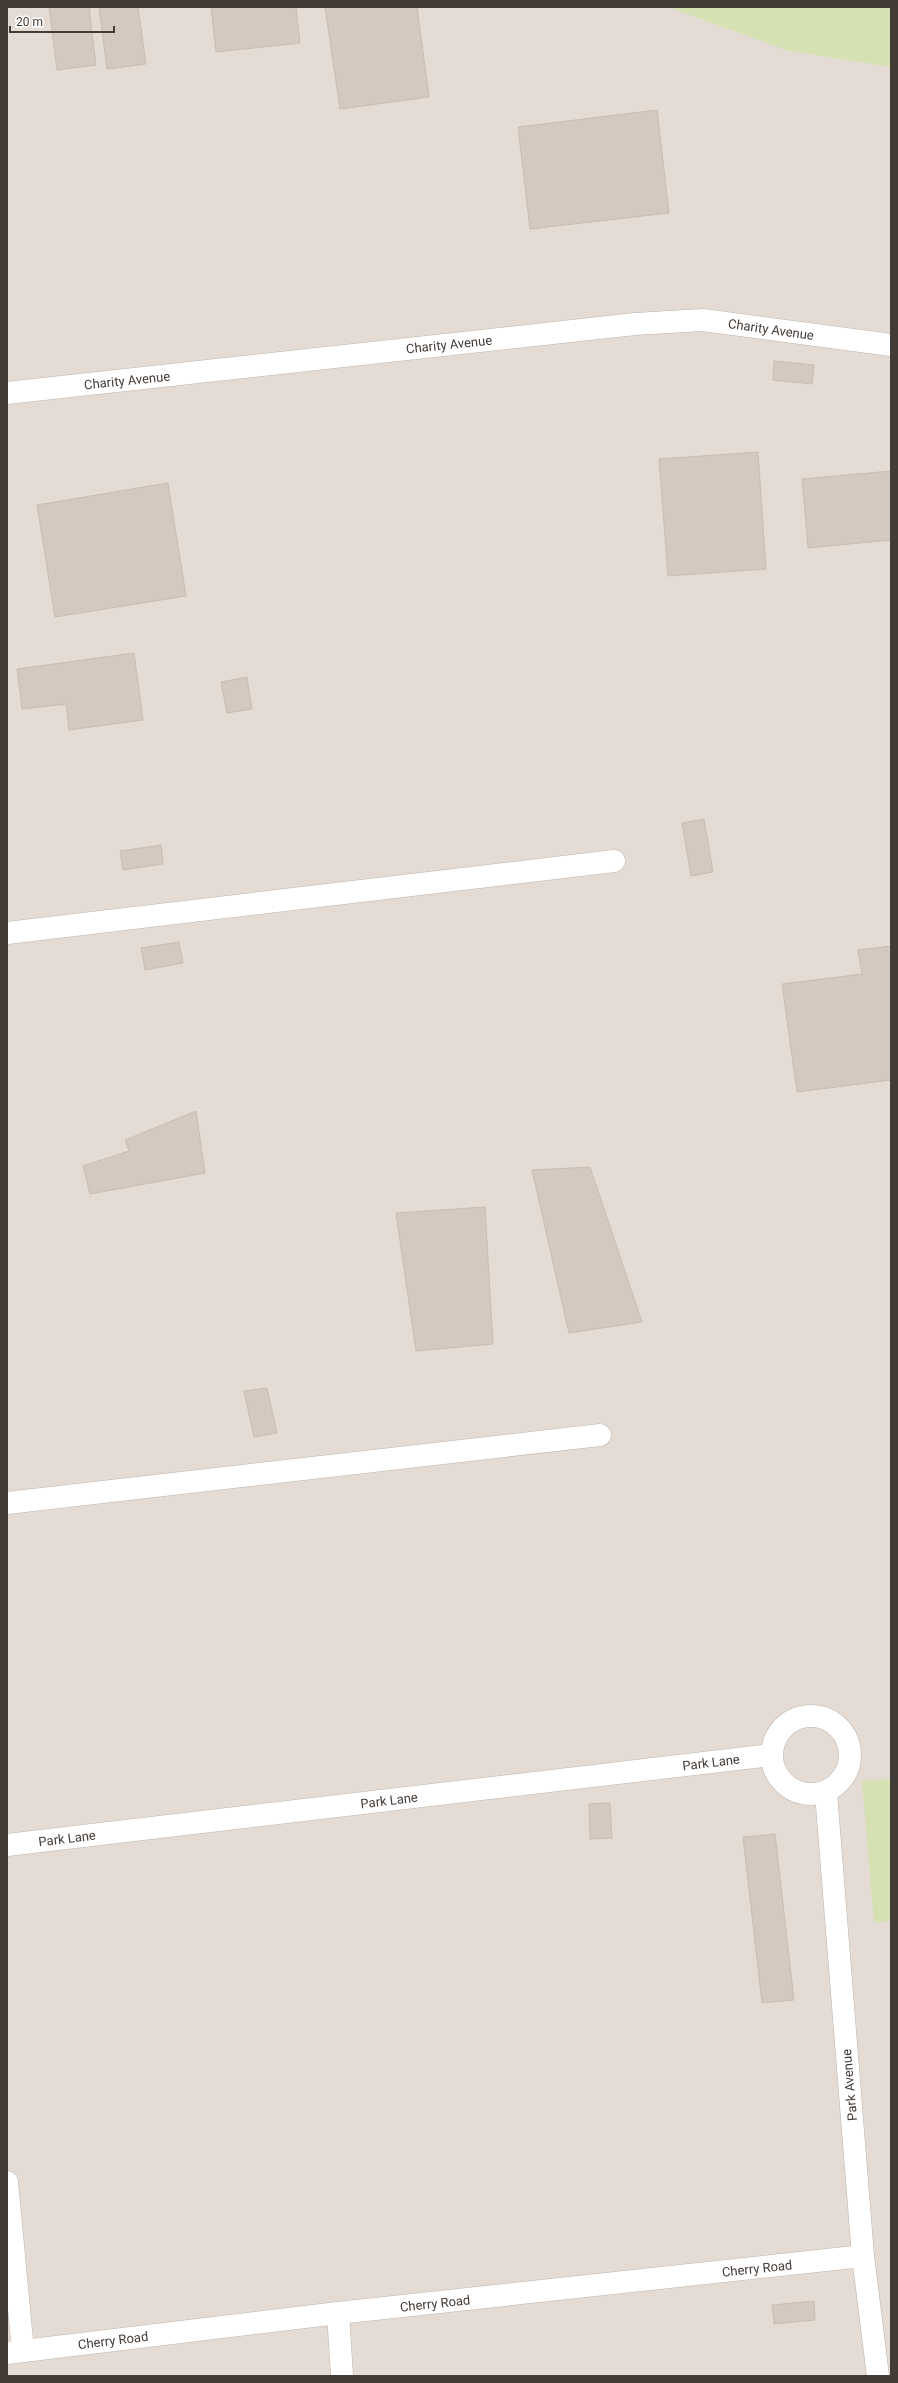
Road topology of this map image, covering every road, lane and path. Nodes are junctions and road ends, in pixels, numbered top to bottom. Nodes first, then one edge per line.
1 (891, 345) edge
2 (7, 394) edge
3 (614, 861) dead end
4 (7, 933) edge
5 (600, 1435) dead end
6 (7, 1503) edge
7 (771, 1755) junction
8 (826, 1793) junction
9 (7, 1845) edge
10 (7, 2182) edge
11 (863, 2256) junction
12 (338, 2314) junction
13 (15, 2352) edge
14 (342, 2376) edge
15 (878, 2376) edge

1 - 2 street, Charity Avenue
3 - 4 street
5 - 6 street
7 - 8 street
7 - 8 street
7 - 9 street, Park Lane
8 - 11 street, Park Avenue
10 - 13 street
11 - 12 street, Cherry Road
11 - 15 street, Park Avenue
12 - 13 street, Cherry Road
12 - 14 street

